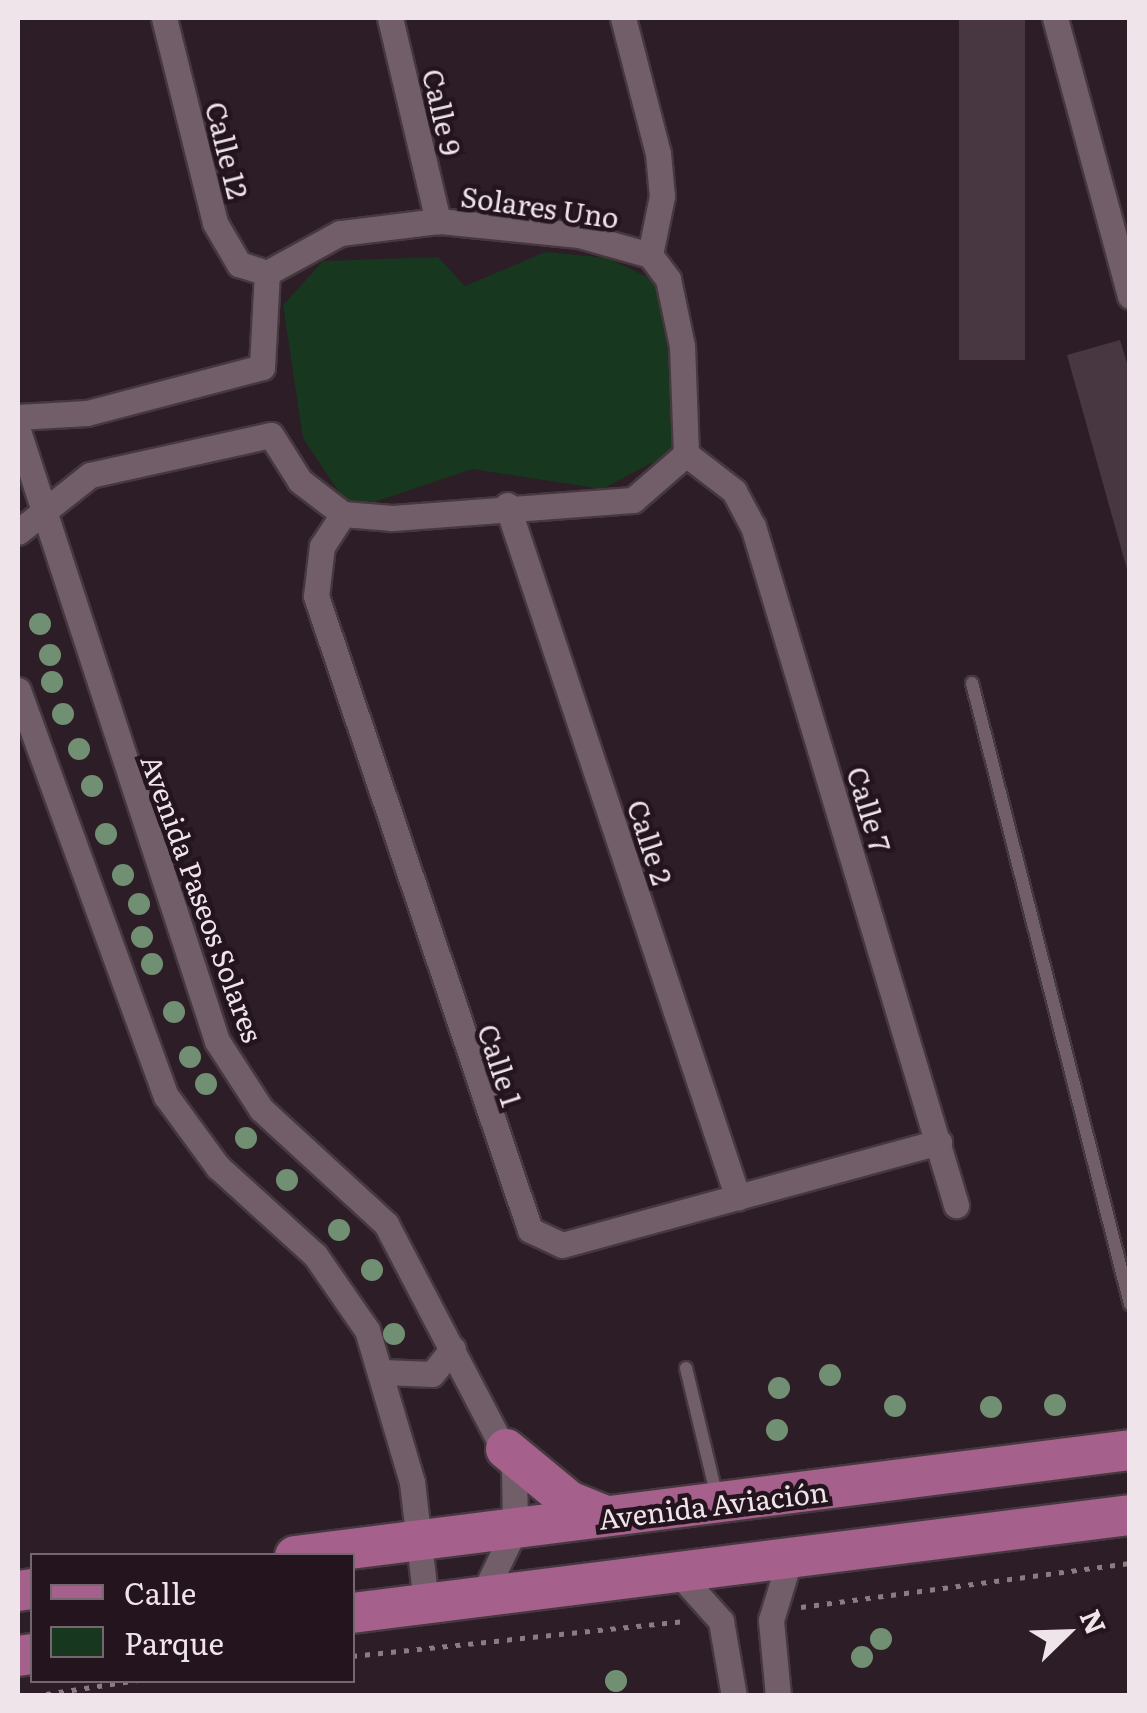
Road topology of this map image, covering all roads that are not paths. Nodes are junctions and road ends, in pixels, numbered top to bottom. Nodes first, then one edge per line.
1 (164, 18) edge
2 (390, 18) edge
3 (623, 18) edge
4 (1055, 18) edge
5 (438, 221) junction
6 (1123, 242) edge
7 (650, 254) junction
8 (267, 273) junction
9 (1130, 296) edge
10 (18, 417) edge
11 (18, 432) edge
12 (686, 454) junction
13 (507, 505) junction
14 (39, 508) junction
15 (342, 514) junction
16 (18, 532) edge
17 (972, 683) dead end
18 (18, 690) edge
19 (939, 1142) junction
20 (738, 1198) junction
21 (956, 1205) dead end
22 (1130, 1304) edge
23 (453, 1348) junction
24 (686, 1368) dead end
25 (383, 1372) junction
26 (506, 1449) junction
27 (1130, 1450) edge
28 (1008, 1466) junction
29 (718, 1503) junction
30 (1130, 1515) edge
31 (610, 1518) junction
32 (515, 1528) junction
33 (1015, 1530) junction
34 (421, 1538) junction
35 (317, 1553) edge
36 (789, 1560) junction
37 (680, 1575) junction
38 (482, 1596) junction
39 (426, 1604) junction
40 (355, 1613) edge
41 (734, 1696) edge
42 (778, 1696) edge

1 - 8 street, Calle 12
2 - 5 street, Calle 9
3 - 7 street
4 - 6 street
5 - 7 street, Solares Uno
5 - 8 street, Solares Uno
6 - 9 street
7 - 12 street, Solares Uno
8 - 10 street
11 - 14 street, Avenida Paseos Solares
12 - 13 street
12 - 19 street, Calle 7
13 - 15 street
13 - 20 street, Calle 2
14 - 15 street
14 - 16 street
14 - 23 street, Avenida Paseos Solares
15 - 20 street, Calle 1
17 - 22 lane
18 - 25 street
19 - 20 street, Calle 1
19 - 21 street, Calle 7
23 - 25 street
23 - 26 street, Avenida Paseos Solares
24 - 29 lane
25 - 34 street
26 - 31 main road
26 - 32 street, Avenida Paseos Solares
27 - 28 main road, Avenida Aviación
28 - 29 main road, Avenida Aviación
28 - 33 main road
29 - 31 main road, Avenida Aviación
30 - 33 main road
31 - 32 main road, Avenida Aviación
32 - 34 main road, Avenida Aviación
32 - 38 street, Avenida Paseos Solares
33 - 36 main road
34 - 35 main road, Avenida Aviación
34 - 39 street
36 - 37 main road
36 - 42 street
37 - 38 main road
37 - 41 street
38 - 39 main road
39 - 40 main road

